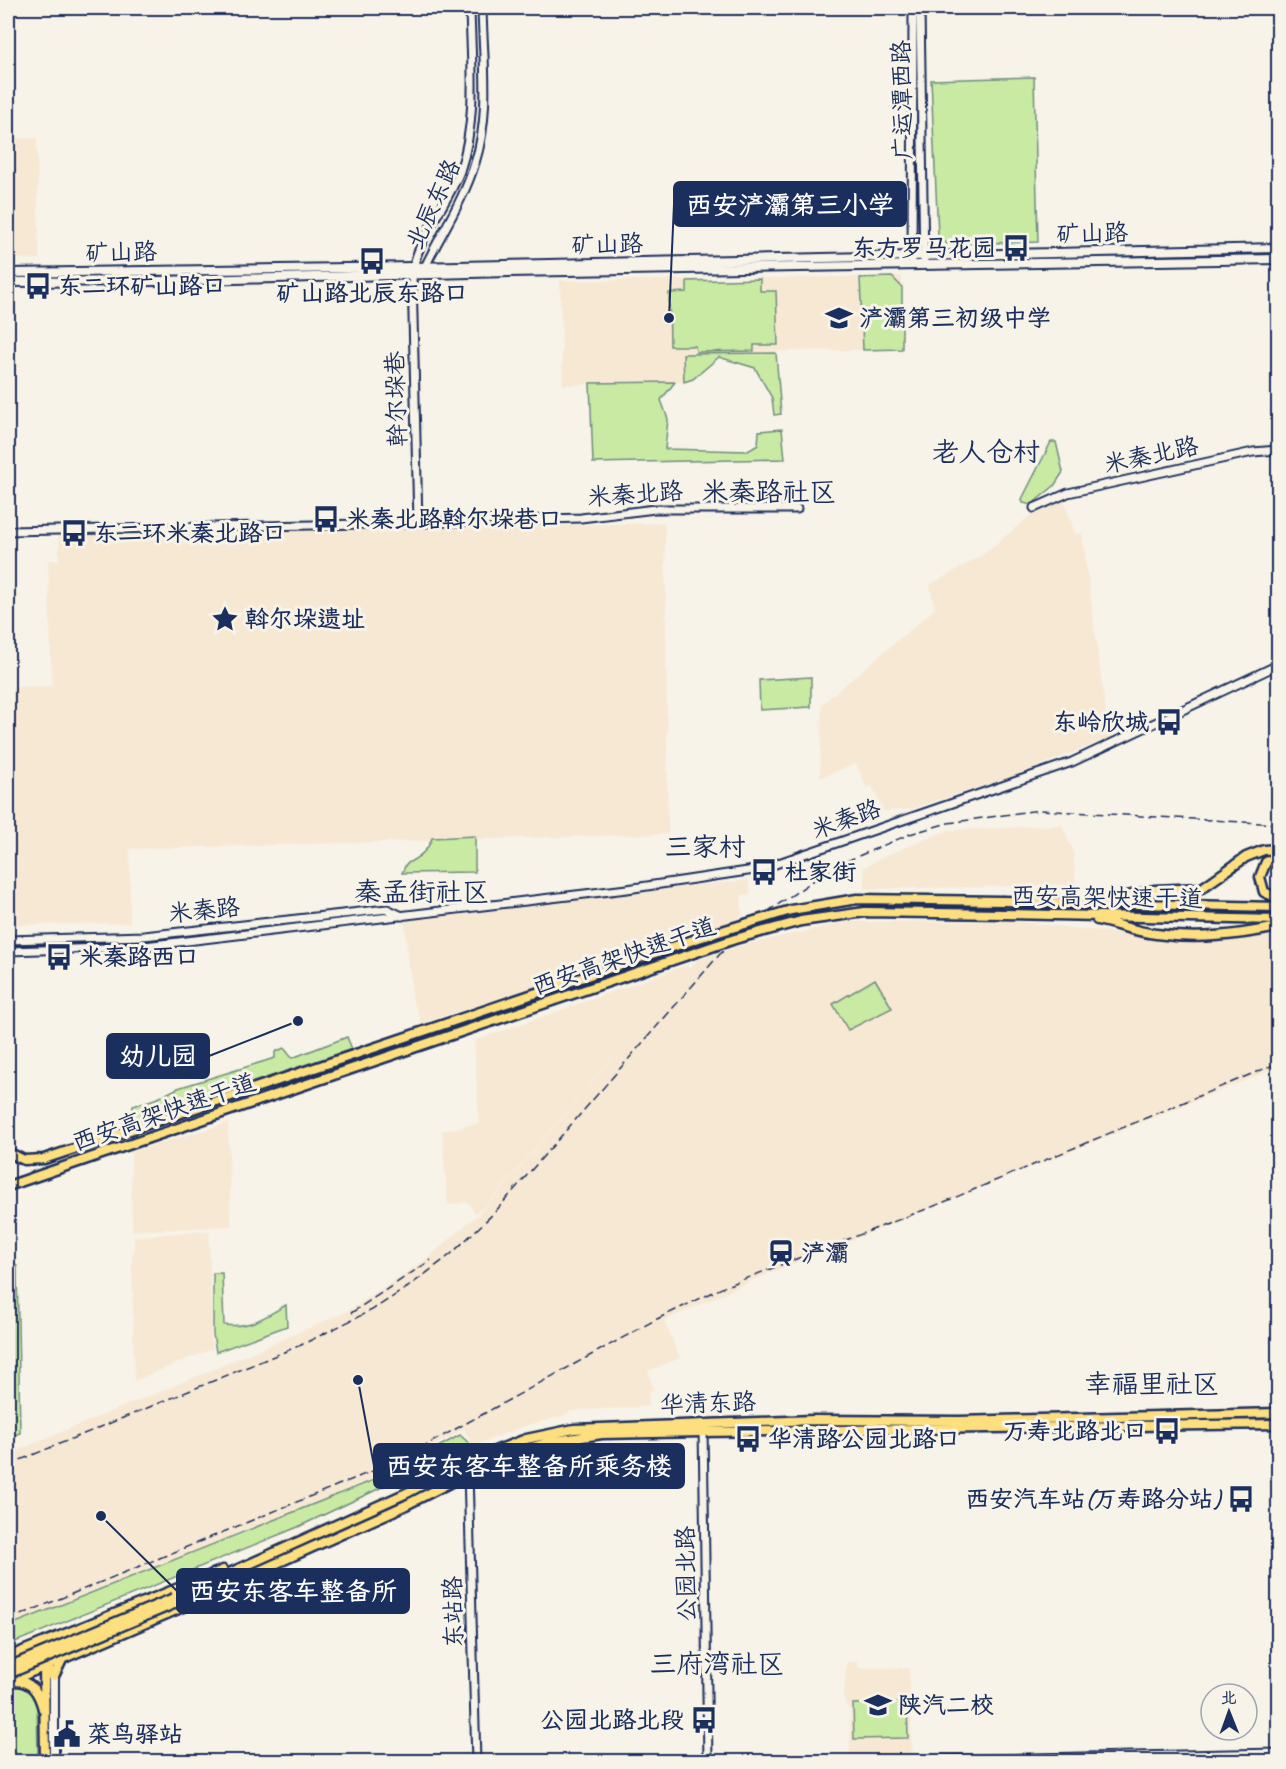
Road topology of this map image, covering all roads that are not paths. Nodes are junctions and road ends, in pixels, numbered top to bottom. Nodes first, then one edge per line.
1 (470, 8) edge
2 (482, 8) edge
3 (913, 8) edge
4 (920, 8) edge
5 (1278, 248) edge
6 (1278, 258) edge
7 (924, 260) junction
8 (912, 261) junction
9 (425, 267) junction
10 (412, 271) junction
11 (8, 273) edge
12 (8, 282) edge
13 (1278, 450) edge
14 (1034, 508) dead end
15 (797, 509) dead end
16 (418, 523) junction
17 (8, 531) edge
18 (1278, 665) edge
19 (1278, 849) edge
20 (1278, 857) edge
21 (1278, 898) edge
22 (1099, 903) junction
23 (1278, 907) edge
24 (347, 913) junction
25 (1076, 915) junction
26 (402, 916) junction
27 (1278, 920) edge
28 (347, 922) junction
29 (1278, 927) edge
30 (8, 940) edge
31 (8, 951) edge
32 (8, 1152) edge
33 (8, 1186) edge
34 (1278, 1413) edge
35 (1278, 1424) edge
36 (703, 1427) junction
37 (464, 1463) junction
38 (468, 1472) junction
39 (260, 1558) junction
40 (248, 1576) junction
41 (175, 1601) junction
42 (42, 1643) junction
43 (8, 1657) edge
44 (8, 1667) edge
45 (50, 1671) junction
46 (8, 1674) edge
47 (8, 1682) edge
48 (43, 1709) junction
49 (44, 1726) junction
50 (1278, 1753) edge
51 (1063, 1759) edge
52 (40, 1761) edge
53 (45, 1761) edge
54 (54, 1761) edge
55 (476, 1761) edge
56 (701, 1761) edge
57 (709, 1761) edge
58 (839, 1761) edge

1 - 10 street, 北辰东路
2 - 9 street, 北辰东路
3 - 8 street, 广运潭西路
4 - 7 street, 广运潭西路
5 - 7 main road, 矿山路
6 - 7 main road, 矿山路
7 - 8 main road, 矿山路
8 - 9 main road, 矿山路
8 - 10 main road, 矿山路
9 - 10 main road, 矿山路
10 - 11 main road, 矿山路
10 - 12 main road, 矿山路
10 - 16 street, 幹尔垛巷
13 - 14 street, 米秦北路
15 - 16 street, 米秦北路
16 - 17 street, 米秦北路
18 - 26 street, 米秦路
19 - 22 main road
20 - 21 main road
22 - 23 main road, 西安高架快速干道
22 - 32 main road, 西安高架快速干道, bridge
24 - 26 street, 米秦路
24 - 28 street
24 - 30 street, 米秦路
25 - 27 main road, 西安高架快速干道
25 - 29 main road
25 - 33 main road, 西安高架快速干道, bridge
26 - 28 street, 米秦路
28 - 31 street, 米秦路
34 - 36 main road, 华清东路
35 - 36 main road, 华清东路
36 - 37 main road, 华清东路
36 - 38 main road, 华清东路
36 - 57 street, 公园北路
37 - 38 street, 东站路
37 - 39 main road, 华清东路
38 - 40 main road, 华清东路
38 - 55 street, 东站路
39 - 41 main road, 华清东路
39 - 42 main road
40 - 41 main road, 华清东路
40 - 45 main road
41 - 44 main road, bridge
41 - 46 main road, bridge
42 - 43 main road
42 - 45 main road
45 - 47 main road
45 - 48 main road
45 - 54 main road
47 - 48 main road
48 - 49 main road
49 - 52 main road
49 - 53 main road
50 - 51 street
51 - 58 street
56 - 57 street

